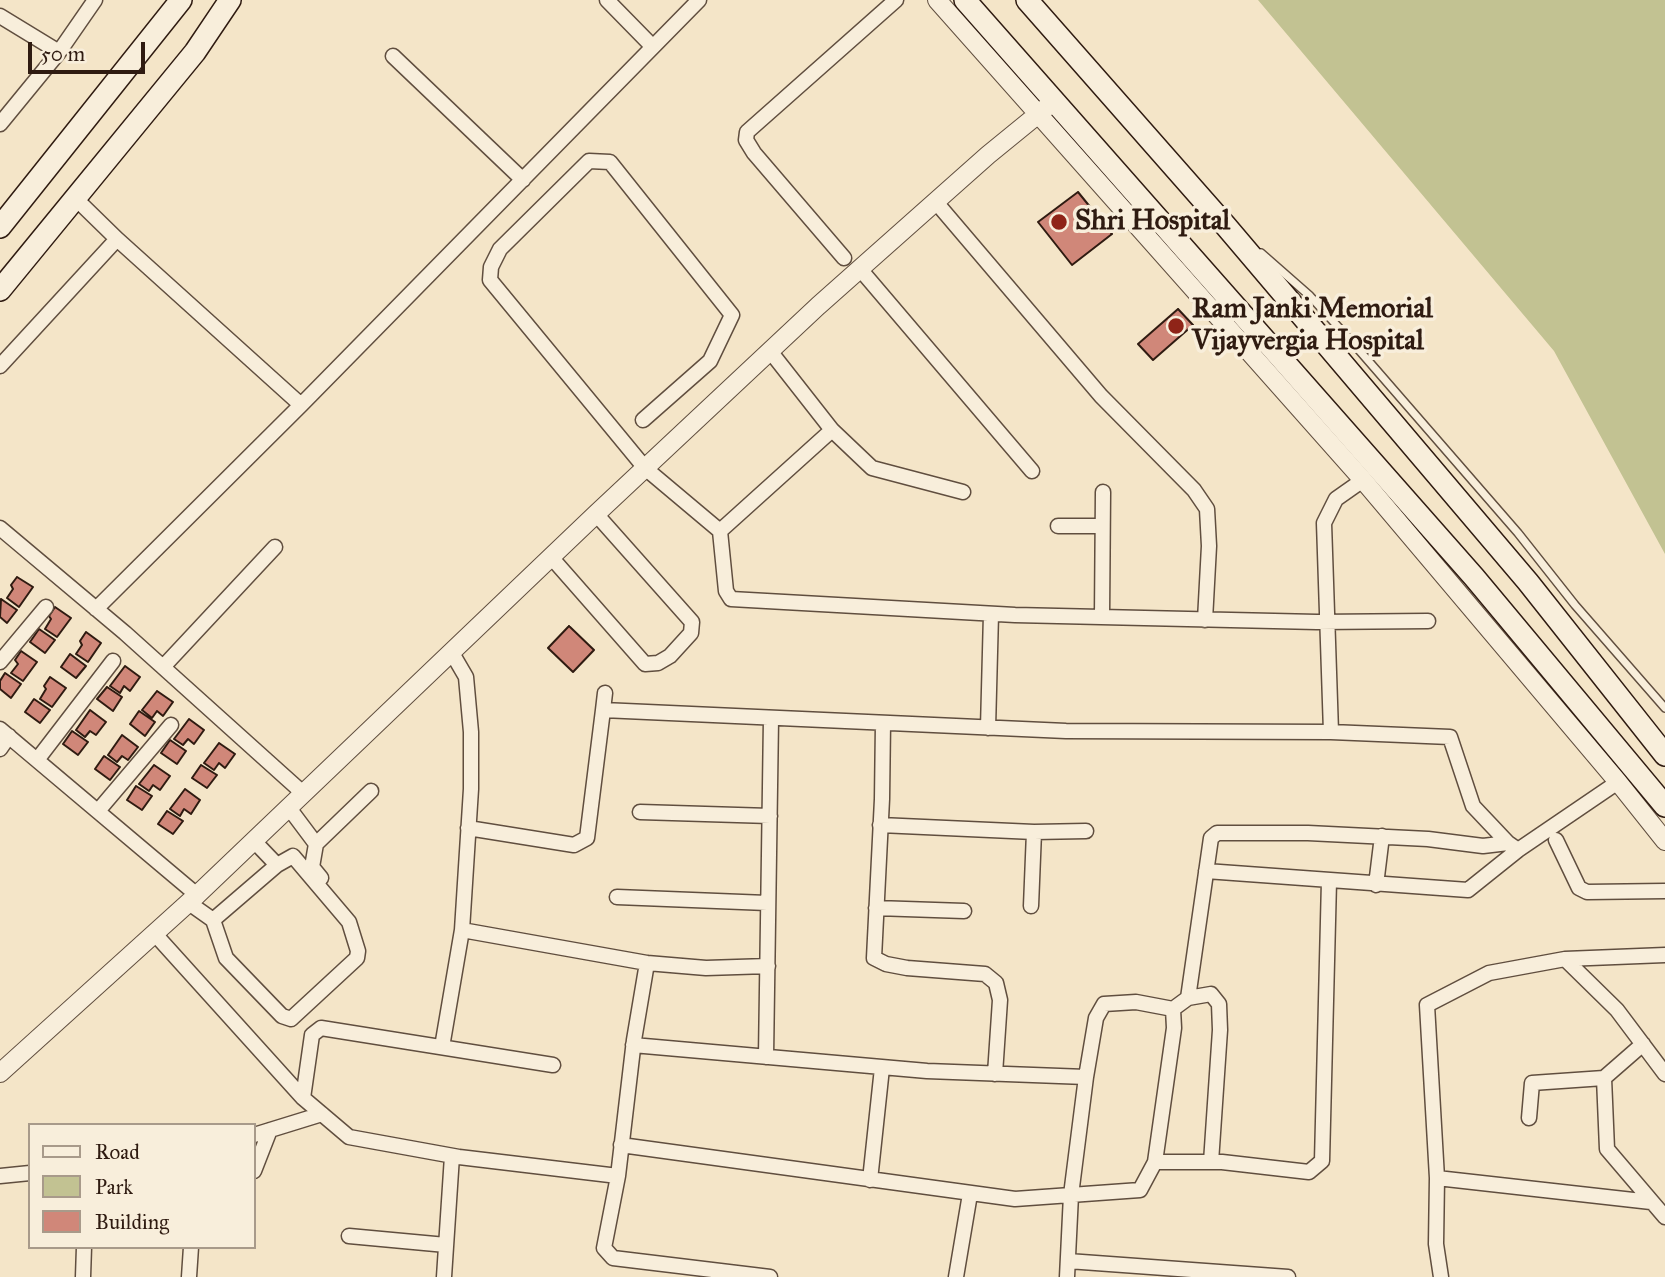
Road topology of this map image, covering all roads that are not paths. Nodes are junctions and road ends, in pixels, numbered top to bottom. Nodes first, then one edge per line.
1 (95, 0) edge
2 (181, 0) edge
3 (230, 0) edge
4 (607, 0) edge
5 (699, 0) edge
6 (896, 0) edge
7 (937, 0) edge
8 (965, 0) edge
9 (1027, 0) edge
10 (0, 16) edge
11 (653, 47) junction
12 (58, 52) junction
13 (393, 56) dead end
14 (1046, 108) junction
15 (0, 124) edge
16 (523, 180) junction
17 (75, 198) junction
18 (935, 201) junction
19 (1225, 225) junction
20 (0, 227) edge
21 (117, 239) junction
22 (844, 258) dead end
23 (860, 269) junction
24 (0, 290) edge
25 (770, 351) junction
26 (0, 366) edge
27 (1396, 392) junction
28 (301, 405) junction
29 (1380, 407) junction
30 (643, 420) dead end
31 (832, 430) junction
32 (645, 468) junction
33 (1032, 471) dead end
34 (1370, 474) junction
35 (963, 492) dead end
36 (1103, 492) dead end
37 (596, 514) junction
38 (1058, 526) dead end
39 (1102, 526) junction
40 (0, 528) edge
41 (720, 531) junction
42 (275, 547) dead end
43 (551, 557) junction
44 (1544, 567) junction
45 (1528, 582) junction
46 (46, 607) dead end
47 (96, 609) junction
48 (991, 614) junction
49 (1102, 616) junction
50 (1205, 620) junction
51 (1428, 621) dead end
52 (1328, 622) junction
53 (452, 653) junction
54 (113, 661) dead end
55 (0, 662) edge
56 (163, 667) junction
57 (605, 693) dead end
58 (1665, 708) edge
59 (603, 710) junction
60 (771, 719) junction
61 (883, 723) junction
62 (172, 725) dead end
63 (988, 728) junction
64 (1331, 732) junction
65 (4, 733) edge
66 (0, 749) edge
67 (1665, 755) edge
68 (37, 760) junction
69 (1627, 776) junction
70 (371, 791) dead end
71 (304, 793) junction
72 (1665, 806) edge
73 (289, 808) junction
74 (98, 811) junction
75 (640, 812) dead end
76 (770, 816) junction
77 (880, 825) junction
78 (468, 828) junction
79 (1086, 831) dead end
80 (1034, 832) junction
81 (1382, 836) junction
82 (1556, 840) dead end
83 (254, 841) junction
84 (1665, 841) edge
85 (316, 844) junction
86 (1513, 847) junction
87 (277, 865) junction
88 (1206, 871) junction
89 (1329, 881) junction
90 (1376, 884) junction
91 (1665, 891) edge
92 (617, 897) dead end
93 (193, 899) junction
94 (767, 903) junction
95 (1031, 906) dead end
96 (876, 908) junction
97 (964, 911) dead end
98 (213, 920) junction
99 (461, 930) junction
100 (154, 933) junction
101 (364, 935) dead end
102 (1665, 955) edge
103 (1565, 959) junction
104 (648, 963) junction
105 (768, 966) junction
106 (1188, 998) junction
107 (1173, 1009) junction
108 (1643, 1044) junction
109 (633, 1045) junction
110 (442, 1047) junction
111 (766, 1057) junction
112 (553, 1065) dead end
113 (882, 1068) junction
114 (0, 1073) edge
115 (995, 1074) junction
116 (1665, 1074) edge
117 (1086, 1077) junction
118 (1604, 1078) junction
119 (303, 1098) junction
120 (322, 1114) junction
121 (1530, 1118) dead end
122 (270, 1130) junction
123 (256, 1134) edge
124 (621, 1145) junction
125 (452, 1156) junction
126 (1155, 1162) junction
127 (1212, 1162) junction
128 (256, 1166) edge
129 (28, 1173) edge
130 (0, 1176) edge
131 (618, 1177) junction
132 (1437, 1178) junction
133 (870, 1180) junction
134 (970, 1194) junction
135 (1071, 1195) junction
136 (1651, 1202) junction
137 (1665, 1217) edge
138 (349, 1236) dead end
139 (446, 1245) junction
140 (85, 1249) edge
141 (191, 1249) edge
142 (1068, 1261) junction
143 (674, 1272) edge
144 (1173, 1273) edge
145 (1232, 1275) edge
146 (83, 1277) edge
147 (189, 1277) edge
148 (444, 1277) edge
149 (770, 1277) edge
150 (956, 1277) edge
151 (1067, 1277) edge
152 (1288, 1277) edge
153 (1441, 1277) edge

1 - 12 street
2 - 20 main road
3 - 17 main road
4 - 11 street
5 - 11 street
6 - 22 street
7 - 14 street
8 - 14 main road
9 - 19 main road
10 - 12 street
11 - 16 street
12 - 15 street
13 - 16 street
14 - 18 street
14 - 34 main road
16 - 28 street
17 - 21 street
17 - 24 main road
18 - 23 street
18 - 50 street
19 - 27 lane
19 - 29 main road
21 - 26 street
21 - 28 street
23 - 25 street
23 - 33 street
25 - 31 street
25 - 32 street
27 - 29 lane
27 - 44 lane
28 - 47 street
29 - 45 main road
30 - 32 street
31 - 35 street
31 - 41 street
32 - 37 street
32 - 41 street
34 - 52 street
34 - 69 main road
36 - 39 street
37 - 43 street
37 - 43 street
38 - 39 street
39 - 49 street
40 - 47 street
41 - 48 street
42 - 56 street
43 - 53 street
44 - 45 lane
44 - 58 lane
45 - 67 main road
46 - 55 street
47 - 56 street
48 - 49 street
48 - 63 street
49 - 50 street
50 - 52 street
51 - 52 street
52 - 64 street
53 - 71 street
53 - 78 street
54 - 68 street
56 - 71 street
57 - 59 street
59 - 60 street
59 - 78 street
60 - 61 street
60 - 76 street
61 - 63 street
61 - 77 street
62 - 74 street
63 - 64 street
64 - 86 street
65 - 66 street
65 - 68 street
68 - 74 street
69 - 72 main road
69 - 84 street
69 - 86 street
70 - 85 street
71 - 73 street
73 - 83 street
73 - 85 street
74 - 93 street
75 - 76 street
76 - 94 street
77 - 80 street
77 - 96 street
78 - 99 street
79 - 80 street
80 - 95 street
81 - 86 street
81 - 88 street
81 - 90 street
82 - 91 street
83 - 87 street
83 - 93 street
85 - 101 street
86 - 90 street
87 - 98 street
87 - 98 street
88 - 89 street
88 - 106 street
89 - 90 street
89 - 127 street
92 - 94 street
93 - 98 street
93 - 100 street
94 - 105 street
96 - 97 street
96 - 115 street
99 - 104 street
99 - 110 street
100 - 114 street
100 - 119 street
102 - 103 street
103 - 108 street
103 - 132 street
104 - 105 street
104 - 109 street
105 - 111 street
106 - 107 street
106 - 127 street
107 - 117 street
107 - 126 street
108 - 116 street
108 - 118 street
109 - 111 street
109 - 124 street
110 - 112 street
110 - 119 street
111 - 113 street
113 - 115 street
113 - 133 street
115 - 117 street
117 - 135 street
118 - 121 street
118 - 136 street
119 - 120 street
120 - 122 street
120 - 125 street
122 - 123 street
122 - 128 street
124 - 131 street
124 - 133 street
125 - 131 street
125 - 139 street
126 - 127 street
126 - 135 street
129 - 130 street
131 - 143 street
132 - 136 street
132 - 153 street
133 - 134 street
134 - 135 street
134 - 150 street
135 - 142 street
136 - 137 street
138 - 139 street
139 - 148 street
140 - 146 street
141 - 147 street
142 - 144 street
142 - 151 street
143 - 149 street
144 - 145 street
145 - 152 street

